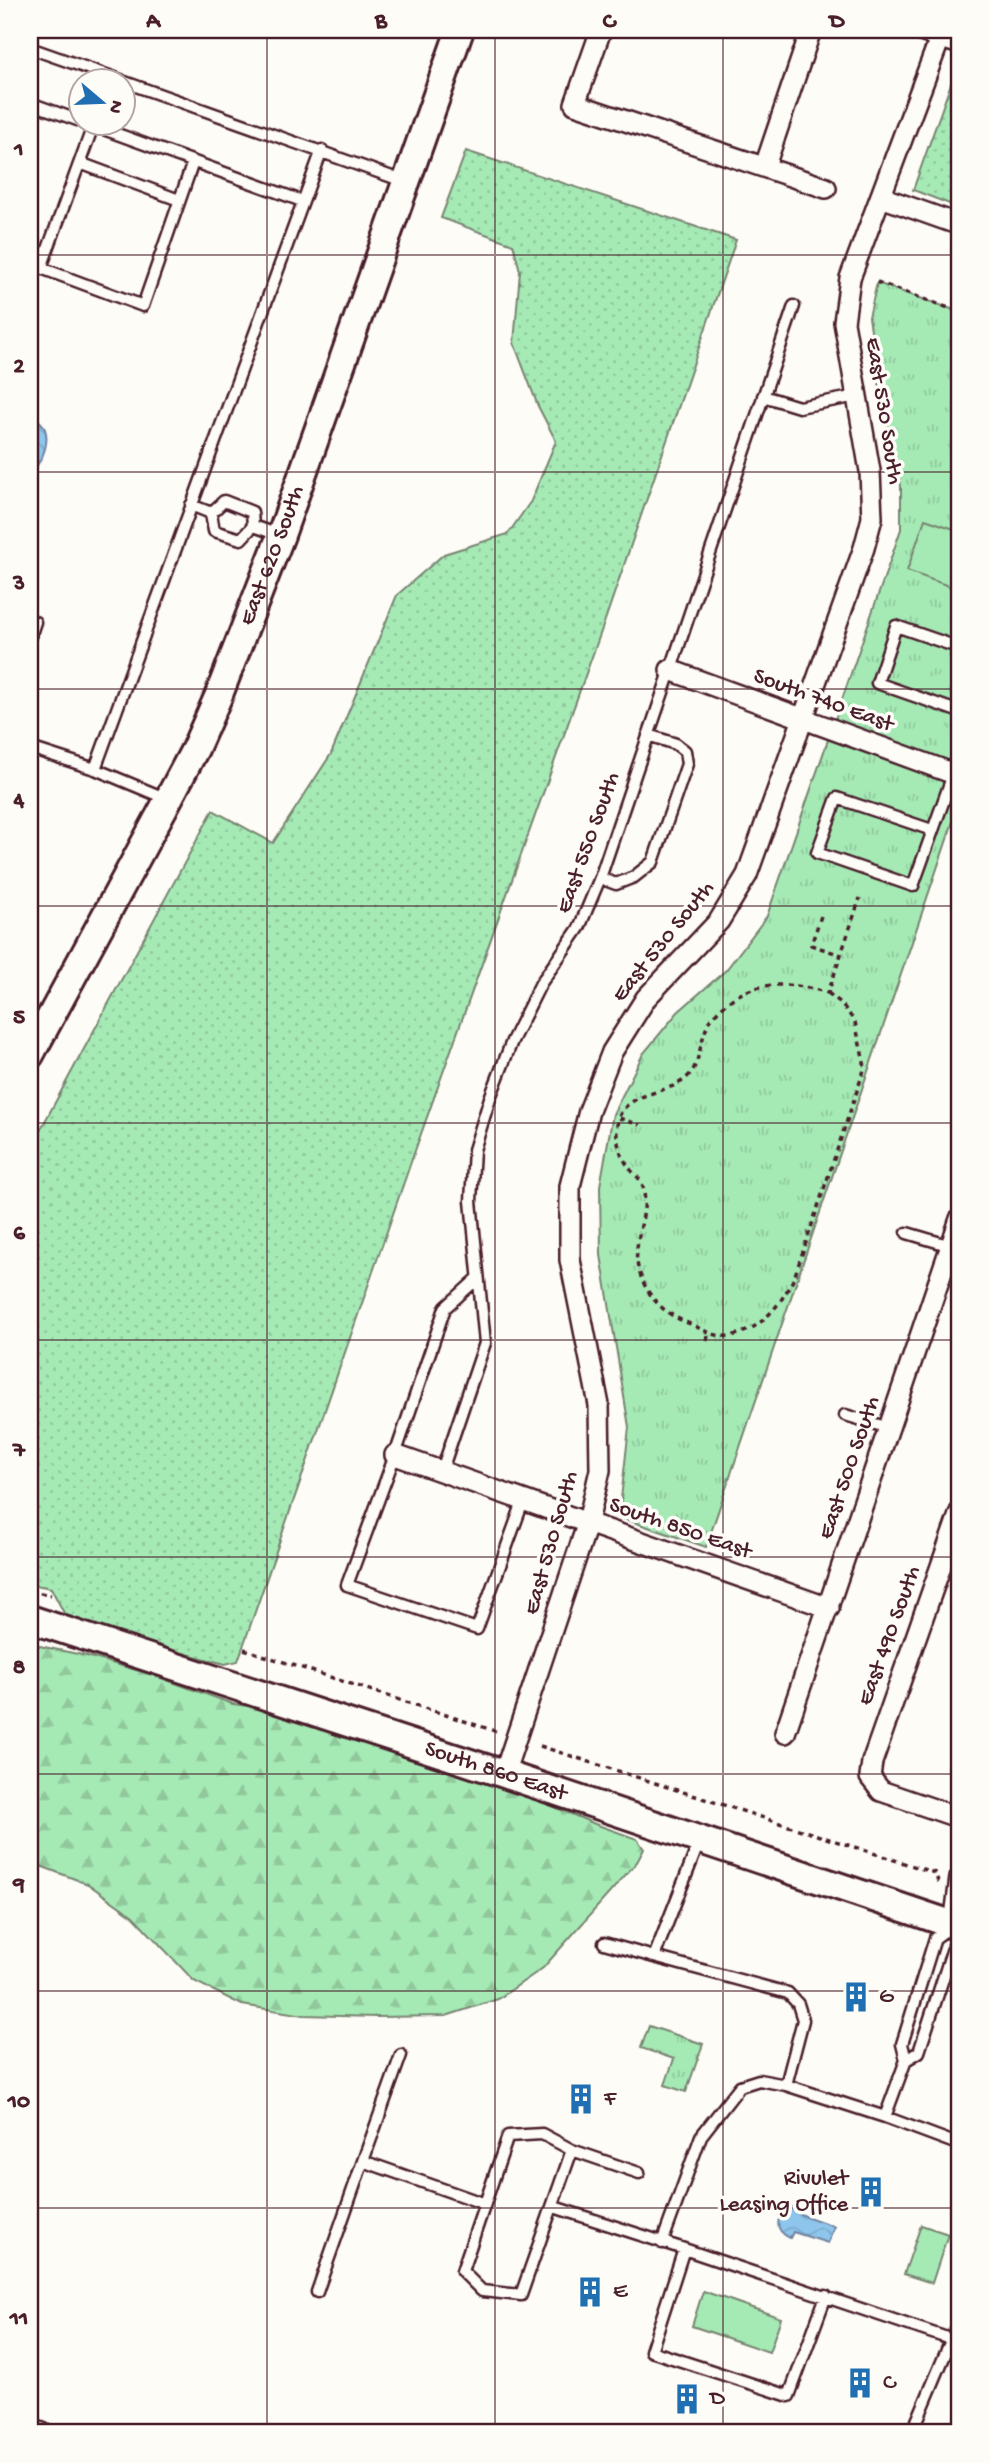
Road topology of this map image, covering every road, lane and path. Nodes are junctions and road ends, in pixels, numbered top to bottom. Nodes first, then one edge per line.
1 (460, 30) edge
2 (601, 30) edge
3 (811, 30) edge
4 (918, 30) edge
5 (942, 33) edge
6 (960, 44) edge
7 (30, 48) edge
8 (80, 66) edge
9 (136, 86) edge
10 (30, 103) edge
11 (66, 116) edge
12 (84, 136) edge
13 (122, 136) edge
14 (322, 150) junction
15 (193, 162) junction
16 (80, 163) junction
17 (765, 166) junction
18 (406, 182) junction
19 (827, 188) dead end
20 (881, 197) junction
21 (179, 200) junction
22 (302, 201) junction
23 (960, 225) edge
24 (877, 282) dead end
25 (794, 306) dead end
26 (960, 312) edge
27 (763, 396) junction
28 (857, 396) junction
29 (191, 505) junction
30 (211, 513) junction
31 (253, 526) junction
32 (281, 535) junction
33 (30, 621) edge
34 (30, 637) edge
35 (960, 648) edge
36 (670, 670) junction
37 (960, 712) edge
38 (802, 720) junction
39 (648, 735) junction
40 (30, 748) edge
41 (958, 768) edge
42 (95, 769) junction
43 (168, 800) junction
44 (932, 830) junction
45 (600, 878) junction
46 (860, 898) dead end
47 (821, 916) dead end
48 (841, 955) junction
49 (828, 993) junction
50 (30, 1055) edge
51 (619, 1118) junction
52 (640, 1125) dead end
53 (960, 1219) edge
54 (907, 1233) dead end
55 (951, 1247) junction
56 (477, 1279) junction
57 (709, 1331) junction
58 (707, 1340) dead end
59 (845, 1415) dead end
60 (890, 1428) junction
61 (395, 1455) junction
62 (442, 1470) junction
63 (524, 1499) junction
64 (960, 1513) edge
65 (588, 1522) junction
66 (30, 1591) edge
67 (51, 1595) dead end
68 (829, 1608) junction
69 (30, 1619) edge
70 (244, 1649) dead end
71 (498, 1732) dead end
72 (785, 1733) dead end
73 (540, 1746) dead end
74 (504, 1774) junction
75 (960, 1818) edge
76 (700, 1840) junction
77 (960, 1878) edge
78 (938, 1881) dead end
79 (957, 1926) edge
80 (604, 1943) dead end
81 (654, 1957) junction
82 (401, 2055) dead end
83 (906, 2060) junction
84 (786, 2085) junction
85 (885, 2117) junction
86 (960, 2145) edge
87 (572, 2150) junction
88 (363, 2161) junction
89 (639, 2173) dead end
90 (485, 2204) junction
91 (554, 2207) junction
92 (662, 2243) junction
93 (684, 2249) junction
94 (317, 2292) dead end
95 (826, 2296) junction
96 (960, 2319) edge
97 (953, 2340) junction
98 (30, 2429) edge
99 (42, 2433) edge
100 (924, 2433) edge

1 - 18 street, East 620 South
2 - 17 street
3 - 17 street
4 - 5 street
5 - 6 street
5 - 20 street, East 530 South
7 - 8 lane
9 - 14 lane
10 - 11 lane
12 - 16 lane
13 - 15 lane
14 - 18 lane
14 - 22 lane
15 - 21 lane
15 - 22 lane
16 - 21 lane
16 - 21 lane
17 - 19 street
18 - 32 street, East 620 South
20 - 23 street
20 - 28 street, East 530 South
22 - 29 lane
24 - 26 path
25 - 27 lane, East 550 South
27 - 28 lane
27 - 36 lane, East 550 South
28 - 38 street, East 530 South
29 - 30 lane
29 - 42 lane
30 - 31 lane
30 - 31 lane
31 - 32 lane
32 - 43 street, East 620 South
33 - 34 lane
35 - 37 lane
36 - 38 street, South 740 East
36 - 39 lane, East 550 South
38 - 41 street, South 740 East
38 - 65 street, East 530 South
39 - 45 lane, East 550 South
39 - 45 lane
40 - 42 lane
41 - 44 lane
42 - 43 lane
43 - 50 street, East 620 South
44 - 44 lane
45 - 56 lane, East 550 South
46 - 48 path
47 - 48 path
48 - 49 path
49 - 51 path
49 - 57 path
51 - 52 path
51 - 57 path
53 - 55 street, East 500 South
54 - 55 lane
55 - 60 street, East 500 South
56 - 61 lane
56 - 62 lane, East 550 South
57 - 58 path
59 - 60 lane
60 - 68 street, East 500 South
61 - 62 street, South 850 East
61 - 63 lane
62 - 63 street, South 850 East
63 - 65 street, South 850 East
64 - 75 street, East 490 South
65 - 68 street, South 850 East
65 - 74 street, East 530 South
66 - 67 path
68 - 72 street, East 500 South
69 - 74 street, South 860 East
70 - 71 path
73 - 78 path
74 - 76 street, South 860 East
76 - 79 street, South 860 East
76 - 81 lane
77 - 79 street
79 - 83 lane
79 - 83 lane
80 - 81 lane
81 - 84 lane
82 - 88 lane
83 - 85 lane
84 - 85 lane
84 - 92 lane
85 - 86 lane
87 - 89 lane
87 - 90 lane
87 - 91 lane
88 - 90 lane
88 - 94 lane
90 - 91 lane
91 - 92 lane
92 - 93 lane
93 - 95 lane
93 - 95 lane
95 - 97 lane
96 - 97 lane
97 - 100 lane
98 - 99 street

